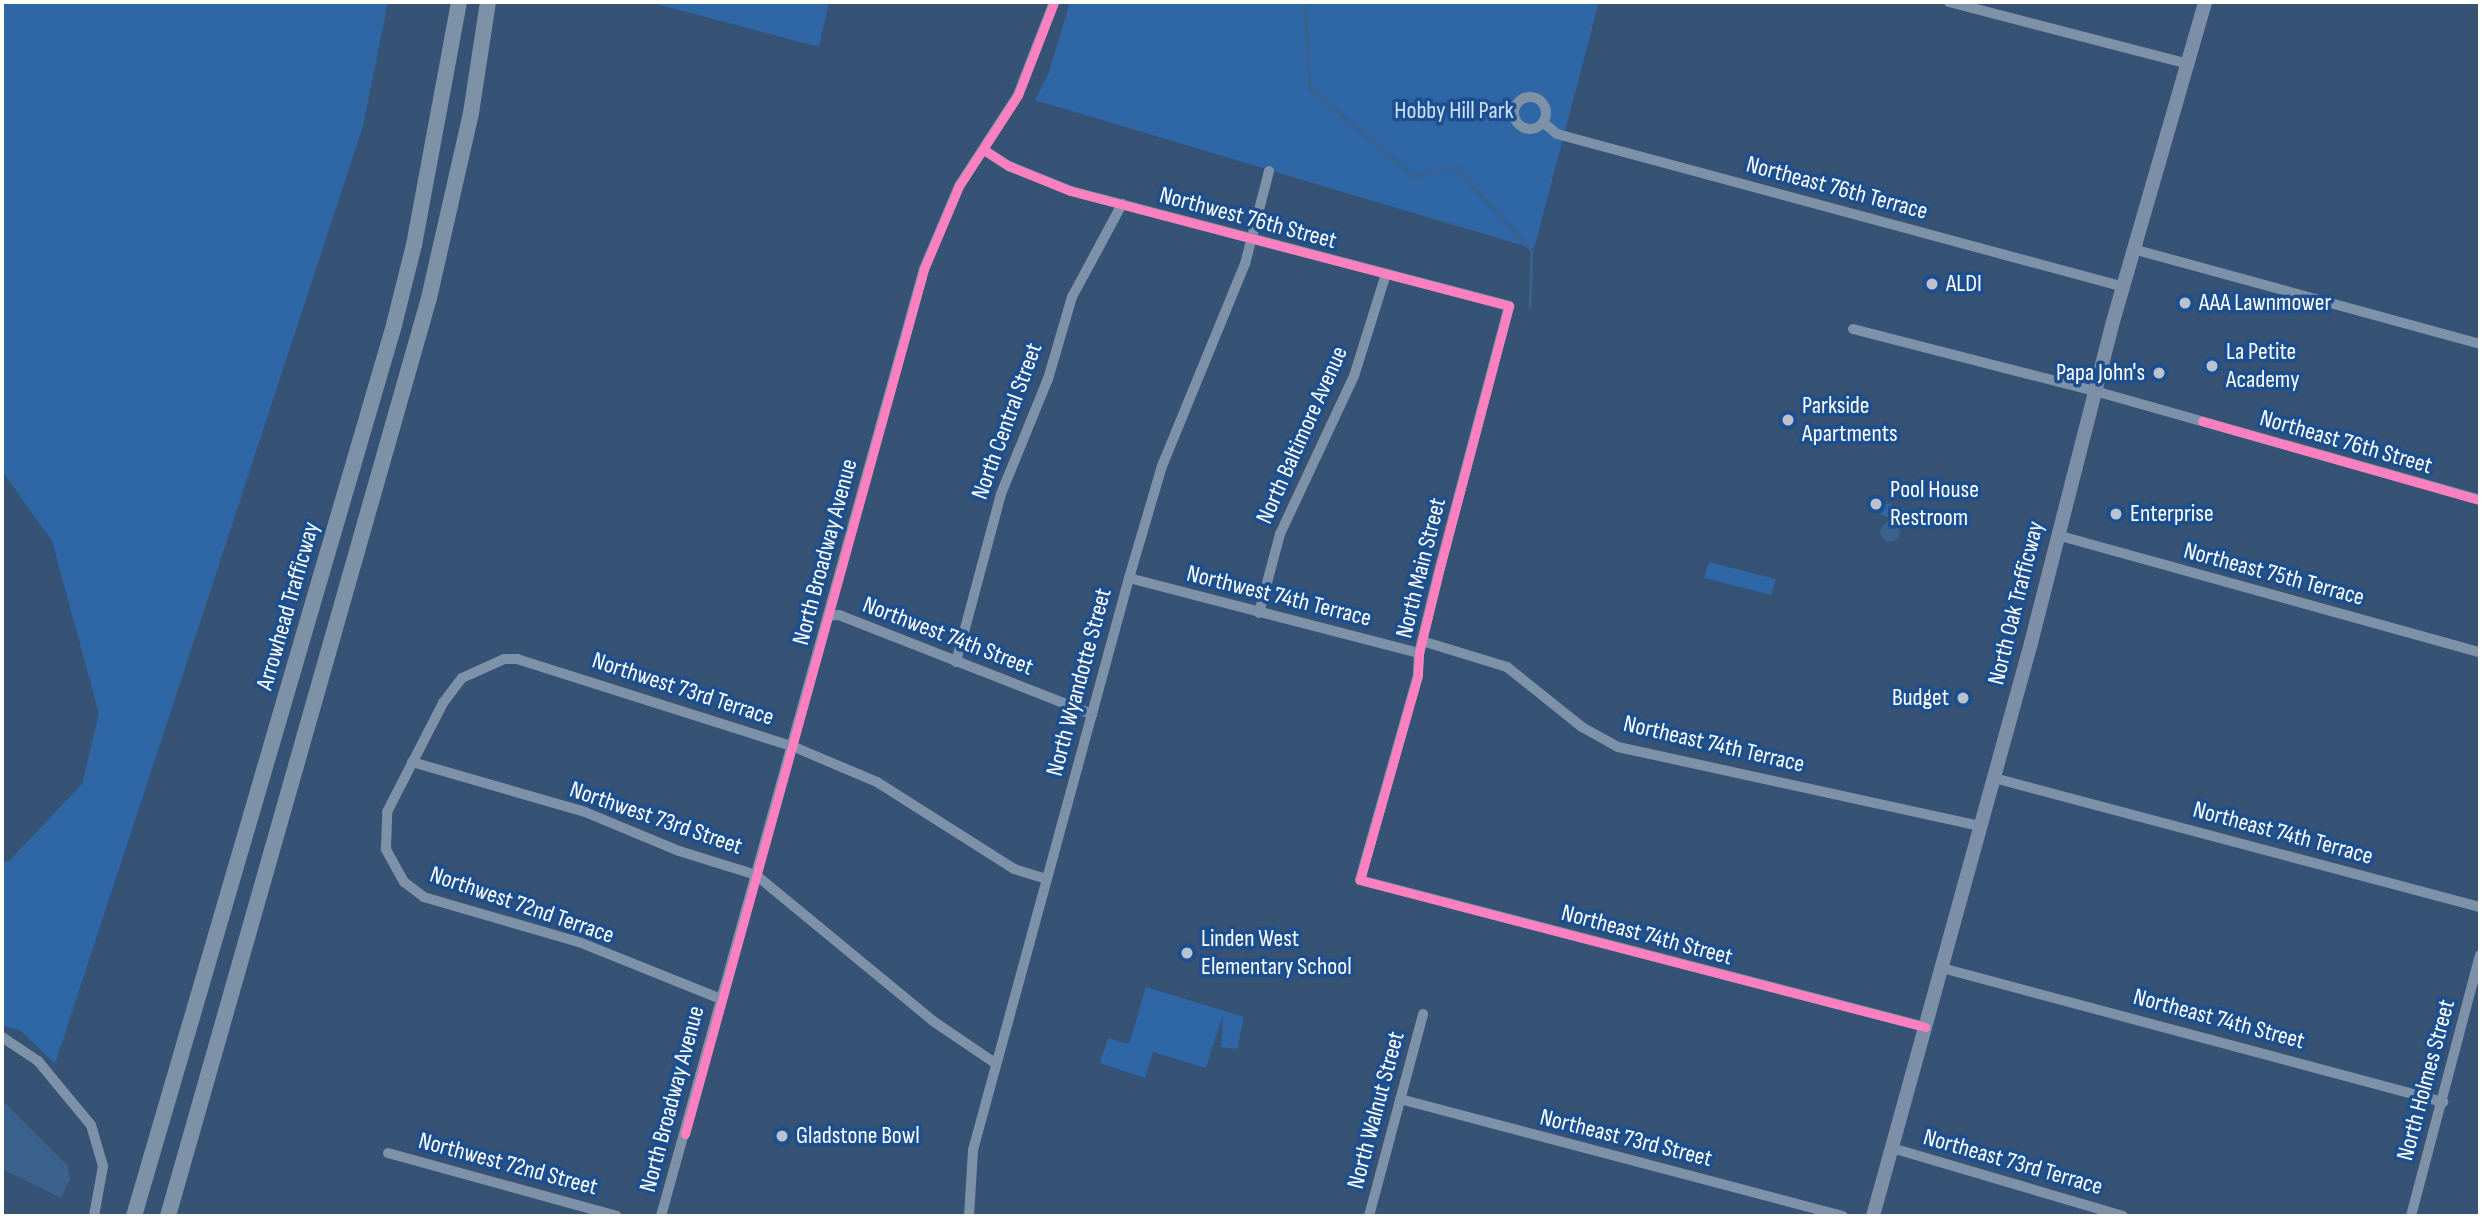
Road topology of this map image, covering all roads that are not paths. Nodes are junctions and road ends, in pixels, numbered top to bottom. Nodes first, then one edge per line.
1 (459, 2) edge
2 (488, 2) edge
3 (1054, 2) edge
4 (1949, 2) edge
5 (2007, 2) edge
6 (2205, 2) edge
7 (2003, 15) junction
8 (2185, 62) junction
9 (1543, 122) dead end
10 (984, 150) junction
11 (1269, 171) dead end
12 (1122, 204) junction
13 (1250, 238) junction
14 (2133, 249) junction
15 (1386, 274) junction
16 (2124, 287) junction
17 (1509, 306) joint
18 (1853, 328) dead end
19 (2480, 344) edge
20 (2095, 391) junction
21 (2480, 500) edge
22 (2057, 535) junction
23 (1129, 578) junction
24 (1259, 613) junction
25 (828, 617) junction
26 (1420, 647) junction
27 (2480, 652) edge
28 (956, 662) junction
29 (1092, 714) junction
30 (792, 746) junction
31 (412, 762) junction
32 (1994, 778) junction
33 (1980, 826) junction
34 (395, 871) joint
35 (756, 875) junction
36 (1046, 879) junction
37 (1360, 880) joint
38 (2480, 907) edge
39 (2480, 955) edge
40 (1942, 968) junction
41 (721, 999) junction
42 (1423, 1014) dead end
43 (1924, 1027) junction
44 (2, 1037) edge
45 (995, 1063) junction
46 (1400, 1100) junction
47 (2444, 1102) junction
48 (1892, 1148) junction
49 (388, 1153) dead end
50 (94, 1216) edge
51 (134, 1216) edge
52 (168, 1216) edge
53 (616, 1216) edge
54 (661, 1216) edge
55 (969, 1216) edge
56 (1370, 1216) edge
57 (1843, 1216) edge
58 (1873, 1216) edge
59 (2123, 1216) edge
60 (2412, 1216) edge

1 - 51 highway, Arrowhead Trafficway
2 - 52 highway
3 - 10 street, North Broadway Avenue
4 - 7 street
5 - 7 street
6 - 8 main road, North Oak Trafficway
7 - 8 street
8 - 14 main road, North Oak Trafficway
9 - 16 street, Northeast 76th Terrace
10 - 12 street, Northwest 76th Street
10 - 25 street, North Broadway Avenue
11 - 13 street, North Wyandotte Street
12 - 13 street, Northwest 76th Street
12 - 28 street, North Central Street
13 - 15 street, Northwest 76th Street
13 - 23 street, North Wyandotte Street
14 - 16 main road, North Oak Trafficway
14 - 19 street
15 - 17 street, Northwest 76th Street
15 - 24 street, North Baltimore Avenue
16 - 20 main road, North Oak Trafficway
17 - 26 street, North Main Street
18 - 20 street, Northeast 76th Street
20 - 21 street, Northeast 76th Street
20 - 22 main road, North Oak Trafficway
22 - 27 street, Northeast 75th Terrace
22 - 32 main road, North Oak Trafficway
23 - 24 street, Northwest 74th Terrace
23 - 29 street, North Wyandotte Street
24 - 26 street, Northwest 74th Terrace
25 - 28 street, Northwest 74th Street
25 - 30 street, North Broadway Avenue
26 - 33 street, Northeast 74th Terrace
26 - 37 street, North Main Street
28 - 29 street, Northwest 74th Street
29 - 36 street, North Wyandotte Street
30 - 31 street, Northwest 73rd Terrace
30 - 35 street, North Broadway Avenue
30 - 36 street, Northwest 73rd Terrace
31 - 34 street, Northwest 73rd Terrace
31 - 35 street, Northwest 73rd Street
32 - 33 main road, North Oak Trafficway
32 - 38 street, Northeast 74th Terrace
33 - 40 main road, North Oak Trafficway
34 - 41 street, Northwest 72nd Terrace
35 - 41 street, North Broadway Avenue
35 - 45 street, Northwest 73rd Street
36 - 45 street, North Wyandotte Street
37 - 43 street, Northeast 74th Street
39 - 47 street, North Holmes Street
40 - 43 main road, North Oak Trafficway
40 - 47 street, Northeast 74th Street
41 - 54 street, North Broadway Avenue
42 - 46 street, North Walnut Street
43 - 48 main road, North Oak Trafficway
44 - 50 street
45 - 55 street, North Wyandotte Street
46 - 56 street, North Walnut Street
46 - 57 street, Northeast 73rd Street
47 - 60 street, North Holmes Street
48 - 58 main road, North Oak Trafficway
48 - 59 street, Northeast 73rd Terrace
49 - 53 street, Northwest 72nd Street

